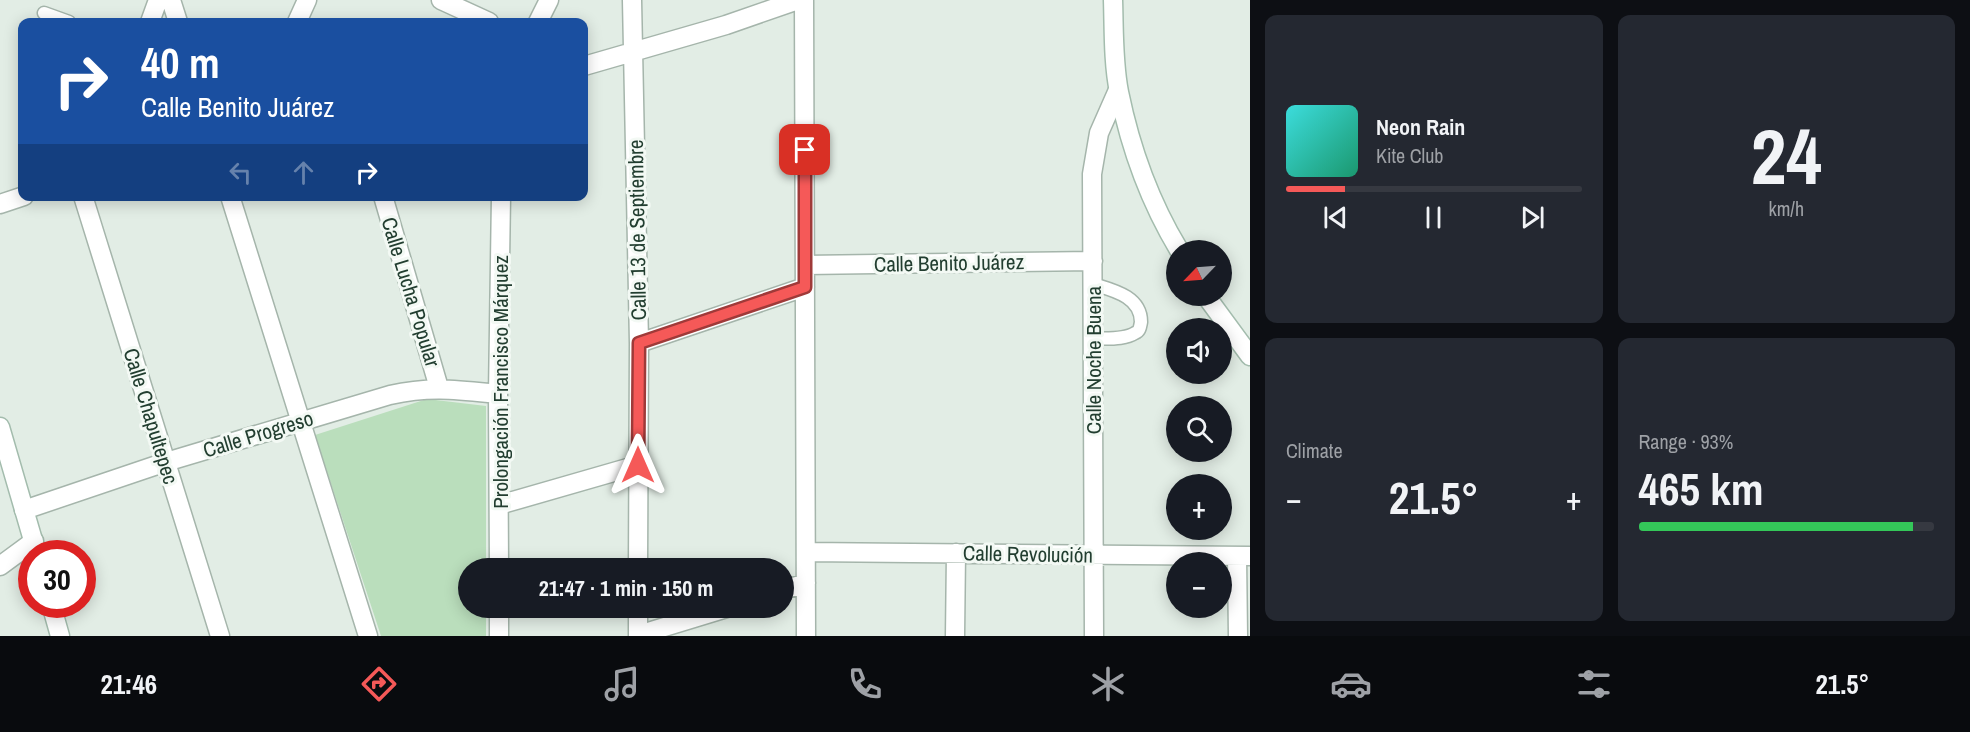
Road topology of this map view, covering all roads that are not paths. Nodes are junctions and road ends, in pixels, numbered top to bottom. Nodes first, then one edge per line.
1 (158, 0) edge
2 (171, 0) edge
3 (307, 0) edge
4 (441, 0) edge
5 (549, 0) edge
6 (632, 0) edge
7 (798, 0) edge
8 (804, 0) edge
9 (1113, 0) edge
10 (457, 10) edge
11 (44, 13) dead end
12 (58, 18) edge
13 (151, 18) edge
14 (177, 18) edge
15 (299, 18) edge
16 (478, 18) edge
17 (540, 18) edge
18 (635, 52) junction
19 (588, 65) edge
20 (1118, 90) junction
21 (18, 198) edge
22 (85, 201) edge
23 (232, 201) edge
24 (384, 201) edge
25 (501, 201) edge
26 (0, 204) edge
27 (1174, 240) edge
28 (1093, 261) junction
29 (805, 265) junction
30 (1093, 284) junction
31 (805, 287) junction
32 (1213, 306) edge
33 (1093, 339) junction
34 (639, 343) junction
35 (1250, 356) edge
36 (439, 388) junction
37 (498, 394) junction
38 (300, 421) junction
39 (0, 427) edge
40 (166, 462) junction
41 (638, 465) junction
42 (499, 505) junction
43 (24, 510) junction
44 (33, 540) edge
45 (806, 552) junction
46 (956, 553) junction
47 (1094, 555) junction
48 (18, 556) edge
49 (1244, 556) edge
50 (499, 558) edge
51 (638, 558) edge
52 (0, 566) edge
53 (806, 583) junction
54 (794, 587) edge
55 (55, 618) edge
56 (499, 618) edge
57 (638, 618) edge
58 (695, 618) edge
59 (60, 636) edge
60 (220, 636) edge
61 (368, 636) edge
62 (499, 636) edge
63 (638, 636) edge
64 (806, 636) edge
65 (955, 636) edge
66 (1094, 636) edge
67 (1238, 636) edge

1 - 13 street
2 - 14 street
3 - 15 street
4 - 10 street
5 - 17 street
6 - 18 street, Calle 13 de Septiembre
7 - 18 street
8 - 29 street
9 - 20 street
10 - 16 street
11 - 12 lane
18 - 19 street
18 - 34 street, Calle 13 de Septiembre
20 - 27 street
20 - 28 street, Calle Noche Buena
21 - 26 street
22 - 40 street, Calle Chapultepec
23 - 38 street
24 - 36 street, Calle Lucha Popular
25 - 37 street, Prolongación Francisco Márquez
28 - 29 street, Calle Benito Juárez
28 - 30 street, Calle Noche Buena
29 - 31 street
30 - 33 street, Calle Noche Buena
30 - 33 lane
31 - 34 street
31 - 45 street
32 - 35 street
33 - 47 street, Calle Noche Buena
34 - 41 street, Calle 13 de Septiembre
36 - 37 street, Calle Progreso
36 - 38 street, Calle Progreso
37 - 42 street, Prolongación Francisco Márquez
38 - 40 street, Calle Progreso
38 - 61 street
39 - 43 street
40 - 43 street, Calle Progreso
40 - 60 street, Calle Chapultepec
41 - 42 street
41 - 51 street, Calle 13 de Septiembre
42 - 50 street, Prolongación Francisco Márquez
43 - 44 street
45 - 46 street, Calle Revolución
45 - 53 street
46 - 47 street, Calle Revolución
46 - 65 street
47 - 49 street, Calle Revolución
47 - 66 street, Calle Noche Buena
48 - 52 street
49 - 67 street
53 - 54 street
53 - 64 street
55 - 59 street
56 - 62 street
57 - 63 street
58 - 63 street

